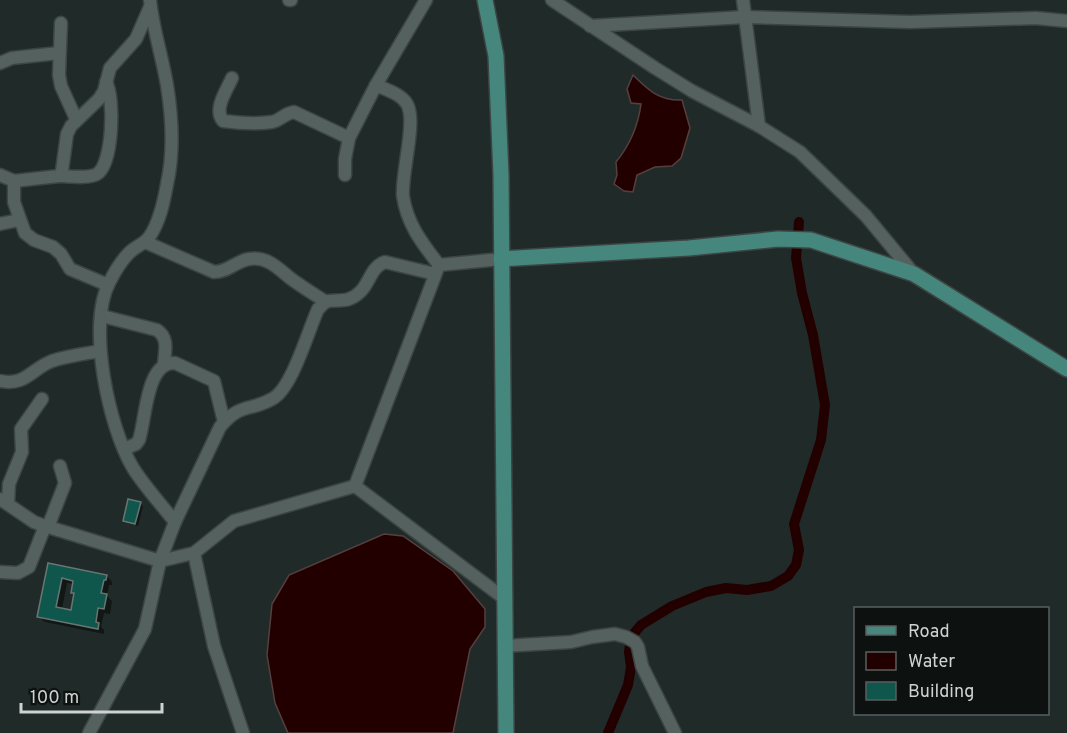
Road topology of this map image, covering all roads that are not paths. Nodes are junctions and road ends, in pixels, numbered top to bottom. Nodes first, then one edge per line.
1 (426, 0) edge
2 (485, 0) edge
3 (552, 0) edge
4 (743, 0) edge
5 (150, 3) edge
6 (746, 17) junction
7 (1067, 21) edge
8 (61, 23) dead end
9 (590, 26) junction
10 (59, 53) junction
11 (0, 63) edge
12 (232, 78) dead end
13 (106, 82) junction
14 (376, 85) junction
15 (76, 119) junction
16 (759, 126) junction
17 (350, 138) junction
18 (0, 175) edge
19 (345, 175) dead end
20 (59, 176) junction
21 (14, 181) junction
22 (19, 220) junction
23 (0, 224) edge
24 (145, 242) junction
25 (501, 259) junction
26 (437, 269) junction
27 (914, 274) junction
28 (108, 285) junction
29 (326, 302) junction
30 (102, 316) junction
31 (100, 351) junction
32 (164, 363) junction
33 (1067, 369) edge
34 (3, 382) edge
35 (0, 394) edge
36 (42, 399) dead end
37 (224, 422) junction
38 (124, 449) junction
39 (60, 466) dead end
40 (355, 486) junction
41 (4, 501) edge
42 (175, 522) junction
43 (46, 527) junction
44 (194, 553) junction
45 (160, 561) junction
46 (0, 572) edge
47 (505, 599) junction
48 (505, 646) junction
49 (89, 733) edge
50 (243, 733) edge
51 (506, 733) edge
52 (675, 733) edge

1 - 14 street
2 - 25 main road
3 - 9 street
4 - 6 street
5 - 13 street
5 - 24 street
6 - 7 street
6 - 9 street
6 - 16 street
8 - 10 street
9 - 16 street
10 - 11 street
10 - 15 street
12 - 17 street
13 - 15 street
13 - 20 street
14 - 17 street
14 - 26 street
15 - 20 street
16 - 27 street
17 - 19 street
18 - 21 street
20 - 21 street
21 - 22 street
22 - 23 street
22 - 28 street
24 - 28 street
24 - 29 street
25 - 26 street
25 - 27 main road
25 - 47 main road
26 - 29 street
26 - 40 street
27 - 33 main road
28 - 30 street
29 - 37 street
30 - 31 street
30 - 32 street
31 - 34 street
31 - 38 street
32 - 37 street
32 - 38 street
34 - 35 street
36 - 41 street
37 - 42 street
38 - 42 street
39 - 43 street
40 - 44 street
40 - 47 street
41 - 43 street
42 - 45 street
43 - 45 street
43 - 46 street
44 - 45 street
44 - 50 street
45 - 49 street
47 - 48 main road
48 - 51 main road
48 - 52 street

